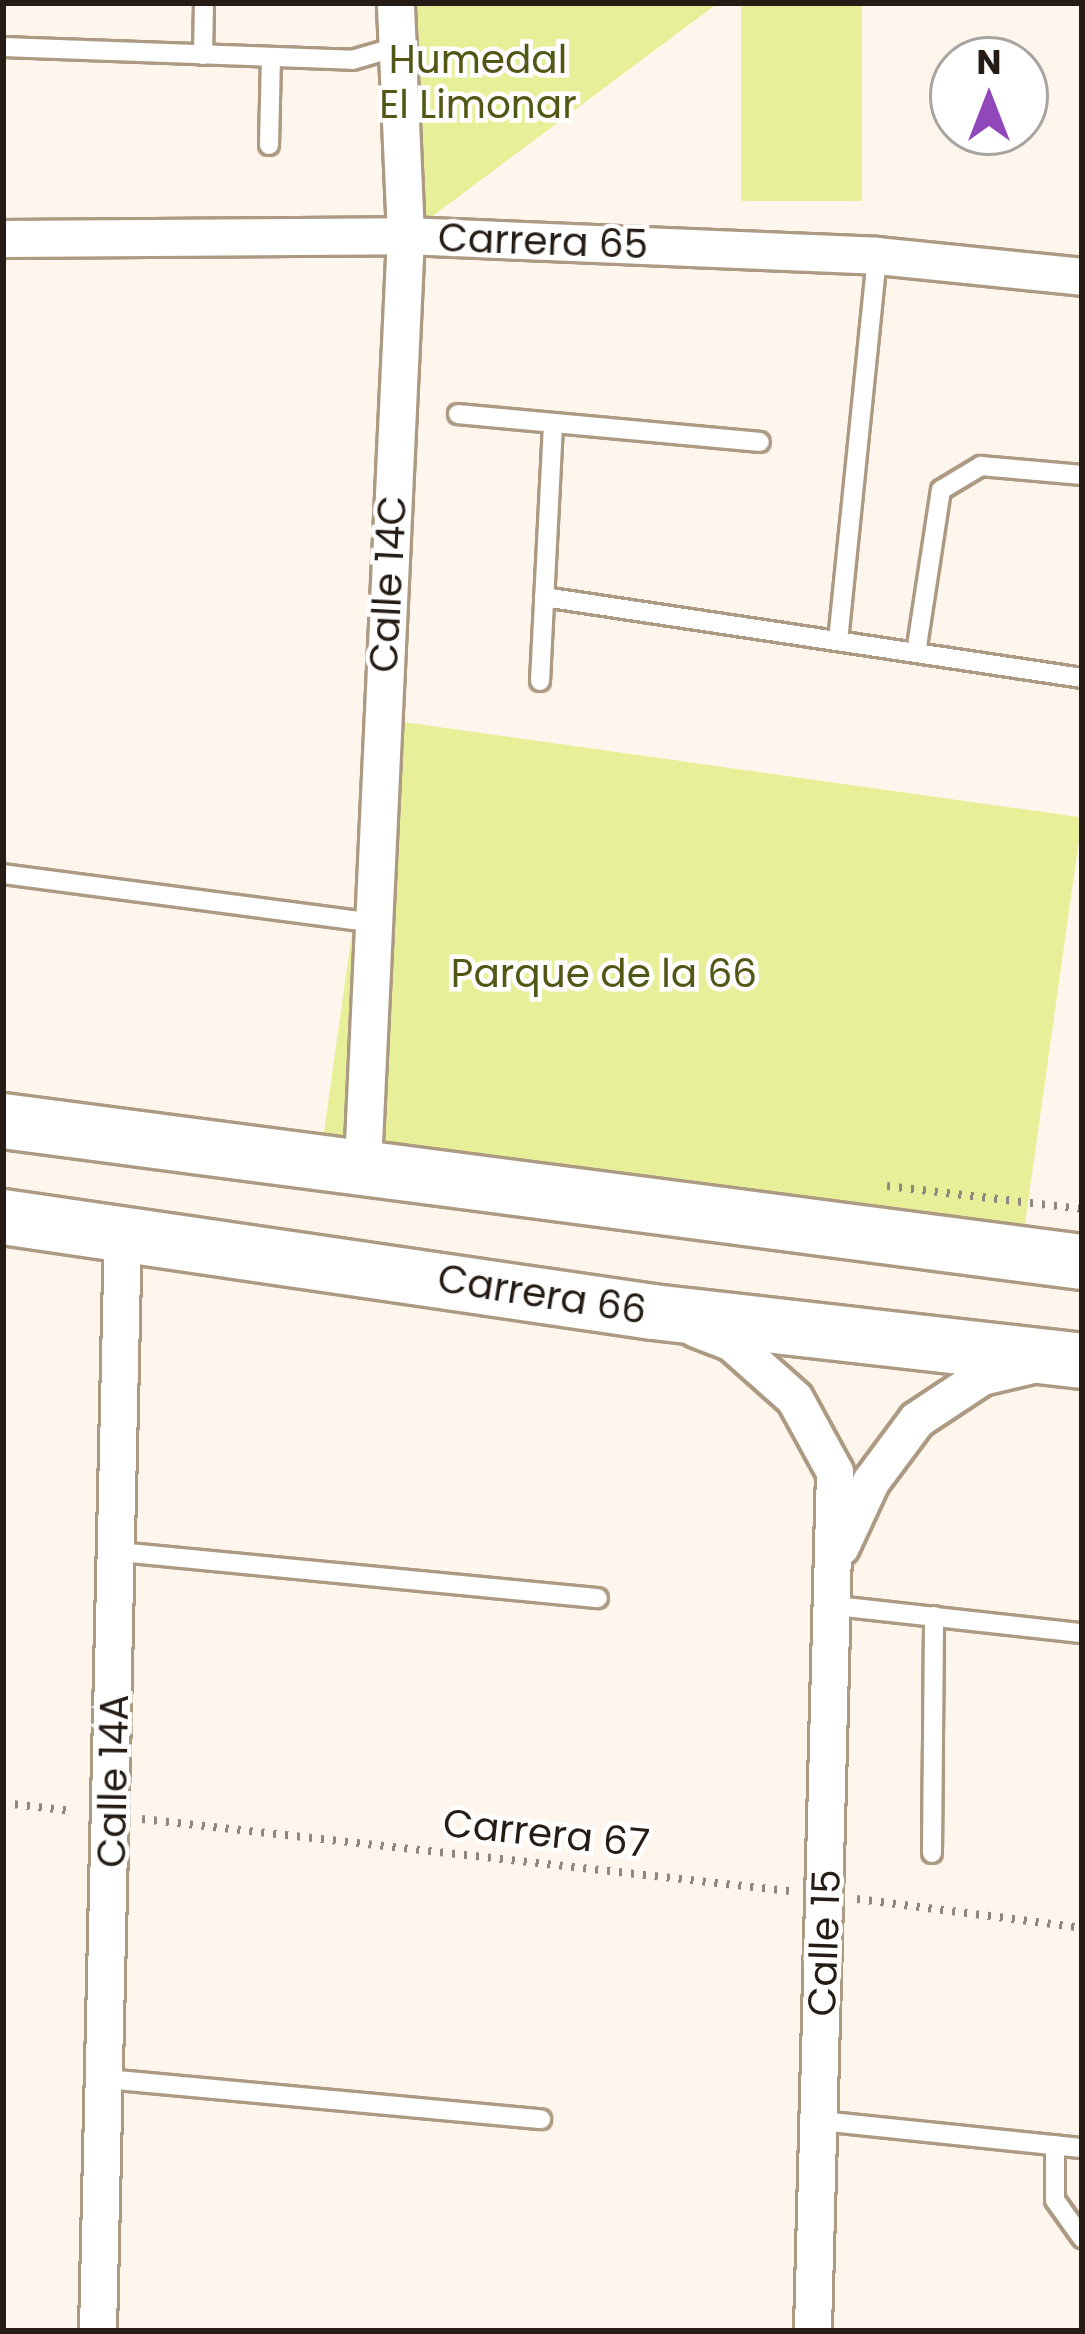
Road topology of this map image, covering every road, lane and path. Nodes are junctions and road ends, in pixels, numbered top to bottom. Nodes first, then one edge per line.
1 (204, 3) edge
2 (396, 3) edge
3 (3, 47) edge
4 (397, 47) junction
5 (202, 55) junction
6 (271, 57) junction
7 (269, 145) dead end
8 (406, 236) junction
9 (3, 239) edge
10 (878, 256) junction
11 (1082, 277) edge
12 (458, 414) dead end
13 (553, 423) junction
14 (760, 442) dead end
15 (1082, 476) edge
16 (544, 597) junction
17 (838, 641) junction
18 (916, 653) junction
19 (1082, 678) edge
20 (540, 681) dead end
21 (3, 874) edge
22 (373, 923) junction
23 (3, 1121) edge
24 (363, 1165) junction
25 (3, 1217) edge
26 (123, 1231) junction
27 (1082, 1262) edge
28 (653, 1312) junction
29 (1070, 1360) edge
30 (119, 1552) junction
31 (837, 1556) junction
32 (598, 1598) dead end
33 (836, 1606) junction
34 (934, 1616) junction
35 (1082, 1633) edge
36 (3, 1803) edge
37 (113, 1815) junction
38 (932, 1853) dead end
39 (827, 1895) junction
40 (1082, 1928) edge
41 (107, 2079) junction
42 (541, 2120) dead end
43 (820, 2121) junction
44 (1055, 2145) junction
45 (1082, 2148) edge
46 (1082, 2238) edge
47 (98, 2331) edge
48 (813, 2331) edge

1 - 5 lane
2 - 4 street, Calle 14C
3 - 5 lane
4 - 6 lane
4 - 8 street, Calle 14C
5 - 6 lane
6 - 7 lane
8 - 9 street, Carrera 65
8 - 10 street, Carrera 65
8 - 22 street, Calle 14C
10 - 11 street, Carrera 65
10 - 17 lane
12 - 13 lane
13 - 14 lane
13 - 16 lane
15 - 18 lane
16 - 17 lane
16 - 20 lane
17 - 18 lane
18 - 19 lane
21 - 22 lane
22 - 24 street, Calle 14C
23 - 24 main road
24 - 27 main road
25 - 26 main road, Carrera 66
26 - 28 main road, Carrera 66
26 - 30 street, Calle 14A
28 - 29 main road, Carrera 66
28 - 31 street, Calle 15
29 - 31 street, Calle 15
30 - 32 lane
30 - 37 street, Calle 14A
31 - 33 street, Calle 15
33 - 34 lane
33 - 39 street, Calle 15
34 - 35 lane
34 - 38 lane
36 - 37 path, Carrera 67
37 - 39 path, Carrera 67
37 - 41 street, Calle 14A
39 - 40 path, Carrera 67
39 - 43 street, Calle 15
41 - 42 lane
41 - 47 street, Calle 14A
43 - 44 lane
43 - 48 street, Calle 15
44 - 45 lane
44 - 46 lane

